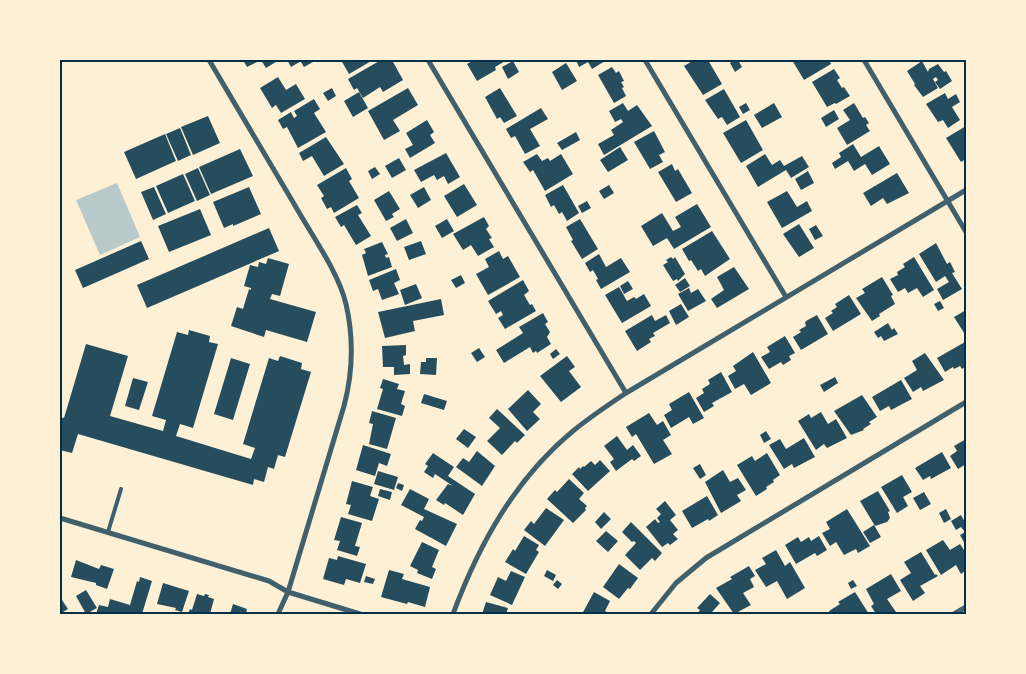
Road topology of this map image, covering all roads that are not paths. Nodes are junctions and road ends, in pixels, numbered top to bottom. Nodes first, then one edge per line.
1 (209, 60) edge
2 (428, 60) edge
3 (645, 60) edge
4 (864, 60) edge
5 (966, 190) edge
6 (948, 201) junction
7 (966, 232) edge
8 (786, 297) junction
9 (626, 393) junction
10 (966, 402) edge
11 (121, 489) dead end
12 (60, 518) edge
13 (108, 532) junction
14 (288, 592) junction
15 (966, 607) edge
16 (278, 614) edge
17 (360, 614) edge
18 (453, 614) edge
19 (651, 614) edge
20 (954, 614) edge

1 - 14 street
2 - 9 street
3 - 8 street
4 - 6 street
5 - 6 street
6 - 7 street
6 - 8 street
8 - 9 street
9 - 18 street
10 - 19 street
11 - 13 lane
12 - 13 street
13 - 14 street
14 - 16 street
14 - 17 street
15 - 20 street

